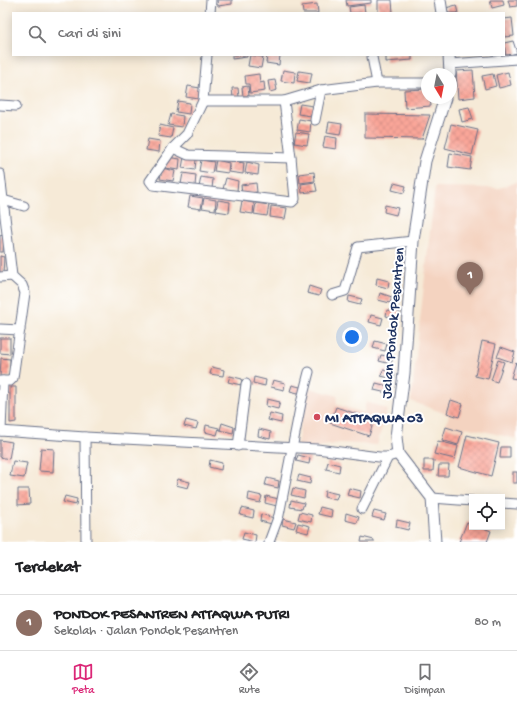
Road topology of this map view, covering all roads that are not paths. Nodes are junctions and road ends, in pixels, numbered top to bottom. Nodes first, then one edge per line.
1 (211, 0) edge
2 (440, 0) edge
3 (210, 12) edge
4 (442, 12) edge
5 (207, 56) edge
6 (372, 56) dead end
7 (517, 59) edge
8 (450, 64) edge
9 (377, 83) junction
10 (421, 83) edge
11 (321, 90) junction
12 (203, 101) junction
13 (284, 101) junction
14 (443, 104) edge
15 (0, 105) edge
16 (16, 106) dead end
17 (315, 120) dead end
18 (173, 148) junction
19 (291, 158) junction
20 (0, 174) edge
21 (3, 200) junction
22 (24, 206) dead end
23 (3, 225) edge
24 (413, 241) junction
25 (12, 276) junction
26 (0, 277) edge
27 (332, 295) dead end
28 (0, 329) edge
29 (20, 330) junction
30 (309, 372) dead end
31 (2, 381) edge
32 (246, 384) dead end
33 (1, 431) edge
34 (85, 437) junction
35 (238, 446) junction
36 (293, 449) junction
37 (393, 455) junction
38 (432, 498) junction
39 (469, 501) edge
40 (505, 503) edge
41 (517, 504) edge
42 (362, 510) dead end
43 (86, 542) edge
44 (269, 542) edge
45 (435, 542) edge

1 - 3 street
2 - 4 street
5 - 12 street
6 - 9 street
7 - 8 street
9 - 10 street
9 - 11 street
11 - 13 street
11 - 17 street
12 - 13 street
12 - 18 street
13 - 19 street
14 - 24 street, Jalan Pondok Pesantren
15 - 16 street
18 - 19 street
18 - 19 street
20 - 21 street
21 - 22 street
21 - 23 street
23 - 25 street
24 - 27 street
24 - 37 street, Jalan Pondok Pesantren
25 - 26 street
25 - 29 street
28 - 29 street
29 - 31 street
30 - 36 street
31 - 33 street
32 - 35 street
33 - 34 street
34 - 35 street
34 - 43 street
35 - 36 street
36 - 37 street
36 - 44 street
37 - 38 street
37 - 42 street
38 - 39 street
38 - 45 street
40 - 41 street

